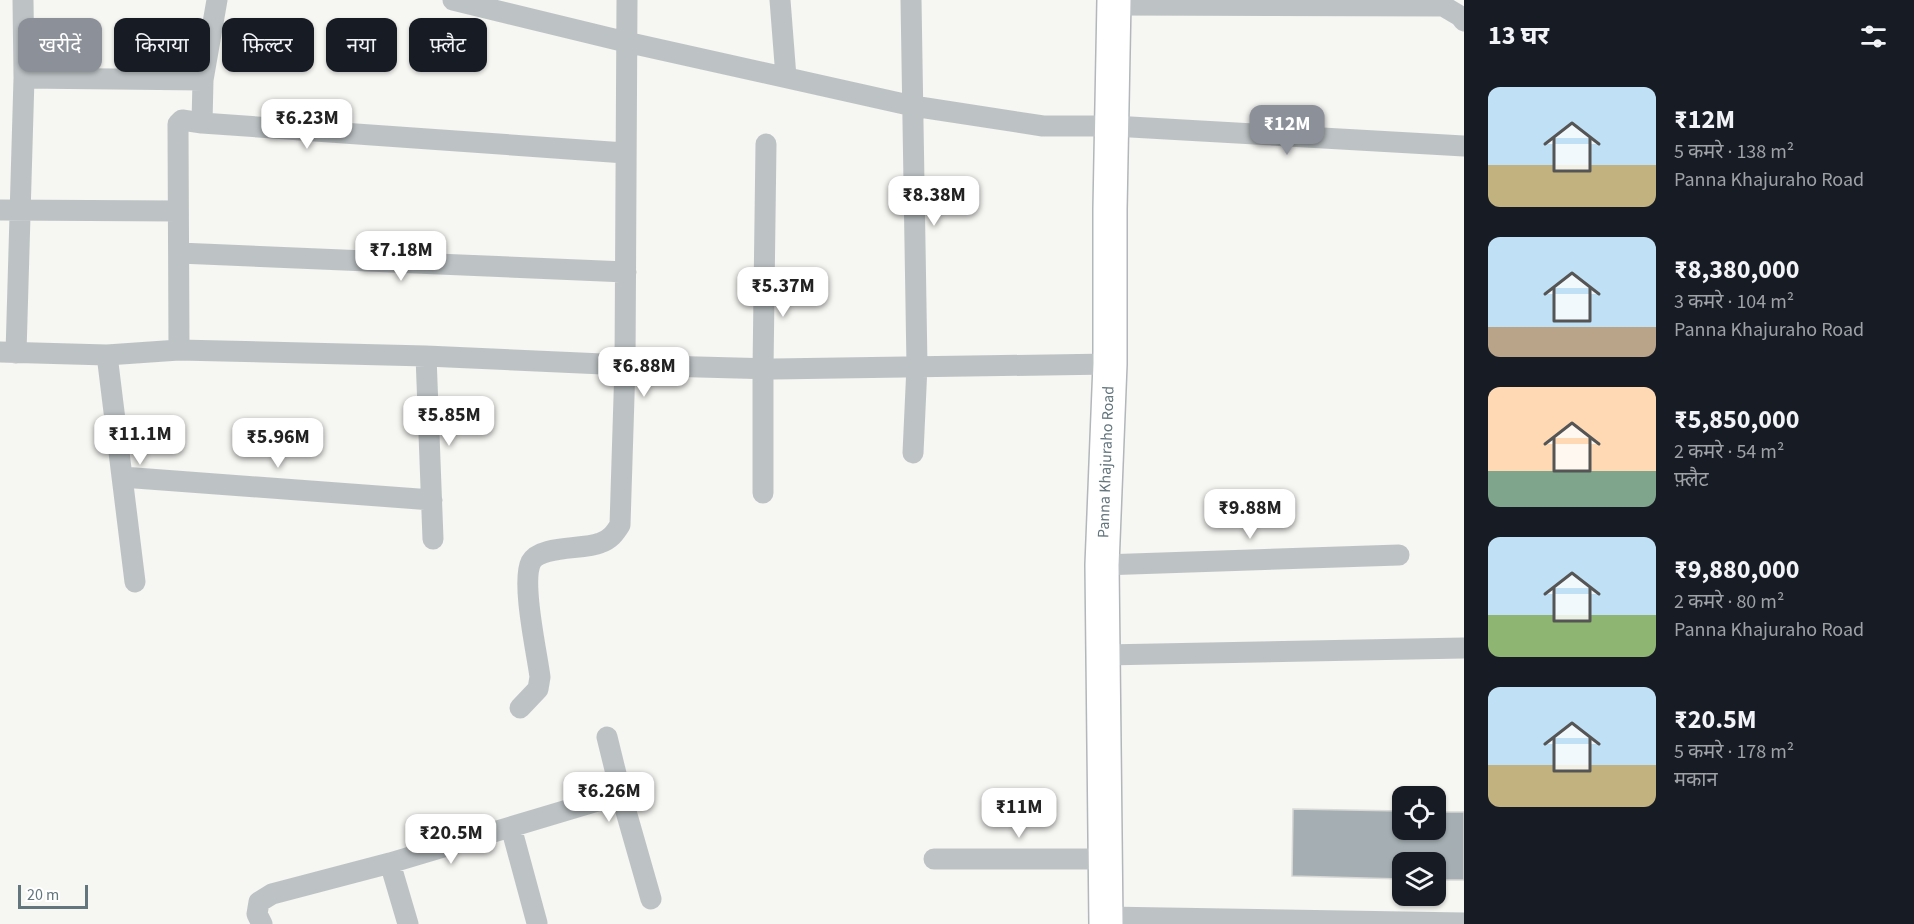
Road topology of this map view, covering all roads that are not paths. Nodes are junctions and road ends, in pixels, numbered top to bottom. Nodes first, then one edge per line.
1 (23, 0) edge
2 (217, 0) edge
3 (453, 0) edge
4 (627, 0) edge
5 (780, 0) edge
6 (911, 0) edge
7 (1114, 2) edge
8 (1464, 21) edge
9 (626, 42) junction
10 (786, 77) junction
11 (24, 78) junction
12 (203, 80) junction
13 (913, 106) junction
14 (202, 123) junction
15 (1113, 126) junction
16 (1464, 140) edge
17 (766, 144) dead end
18 (625, 153) junction
19 (10, 210) edge
20 (178, 211) junction
21 (179, 253) junction
22 (626, 272) junction
23 (179, 350) junction
24 (8, 353) edge
25 (107, 355) junction
26 (426, 356) junction
27 (1110, 364) junction
28 (625, 365) junction
29 (917, 366) junction
30 (762, 369) junction
31 (913, 453) dead end
32 (122, 477) junction
33 (763, 493) dead end
34 (432, 500) junction
35 (433, 539) dead end
36 (1399, 555) dead end
37 (1102, 565) junction
38 (135, 582) dead end
39 (1464, 648) edge
40 (1104, 655) junction
41 (520, 708) dead end
42 (607, 737) dead end
43 (621, 794) junction
44 (511, 827) junction
45 (934, 859) dead end
46 (1104, 859) junction
47 (390, 863) junction
48 (651, 899) dead end
49 (1106, 921) edge
50 (537, 922) dead end
51 (1464, 923) edge
52 (262, 924) edge
53 (408, 924) edge

1 - 11 street
2 - 12 street
3 - 9 street
4 - 9 street
5 - 10 street
6 - 13 street
7 - 8 street
7 - 15 main road, Panna Khajuraho Road
9 - 10 street
9 - 18 street
10 - 13 street
11 - 12 street
11 - 19 street
12 - 14 street
13 - 15 street
13 - 29 street
14 - 18 street
14 - 20 street
15 - 16 street
15 - 27 main road, Panna Khajuraho Road
17 - 30 street
18 - 22 street
19 - 20 street
19 - 24 street
20 - 21 street
21 - 22 street
21 - 23 street
22 - 28 street
23 - 25 street
23 - 26 street
24 - 25 street
25 - 32 street
26 - 28 street
26 - 34 street
27 - 29 street
27 - 37 main road, Panna Khajuraho Road
28 - 30 street
28 - 41 street
29 - 30 street
29 - 31 street
30 - 33 street
32 - 34 street
32 - 38 street
34 - 35 street
36 - 37 street
37 - 40 main road, Panna Khajuraho Road
39 - 40 street
40 - 46 main road, Panna Khajuraho Road
42 - 43 street
43 - 44 street
43 - 48 street
44 - 47 street
44 - 50 street
45 - 46 street
46 - 49 main road, Panna Khajuraho Road
47 - 52 street
47 - 53 street
49 - 51 street

